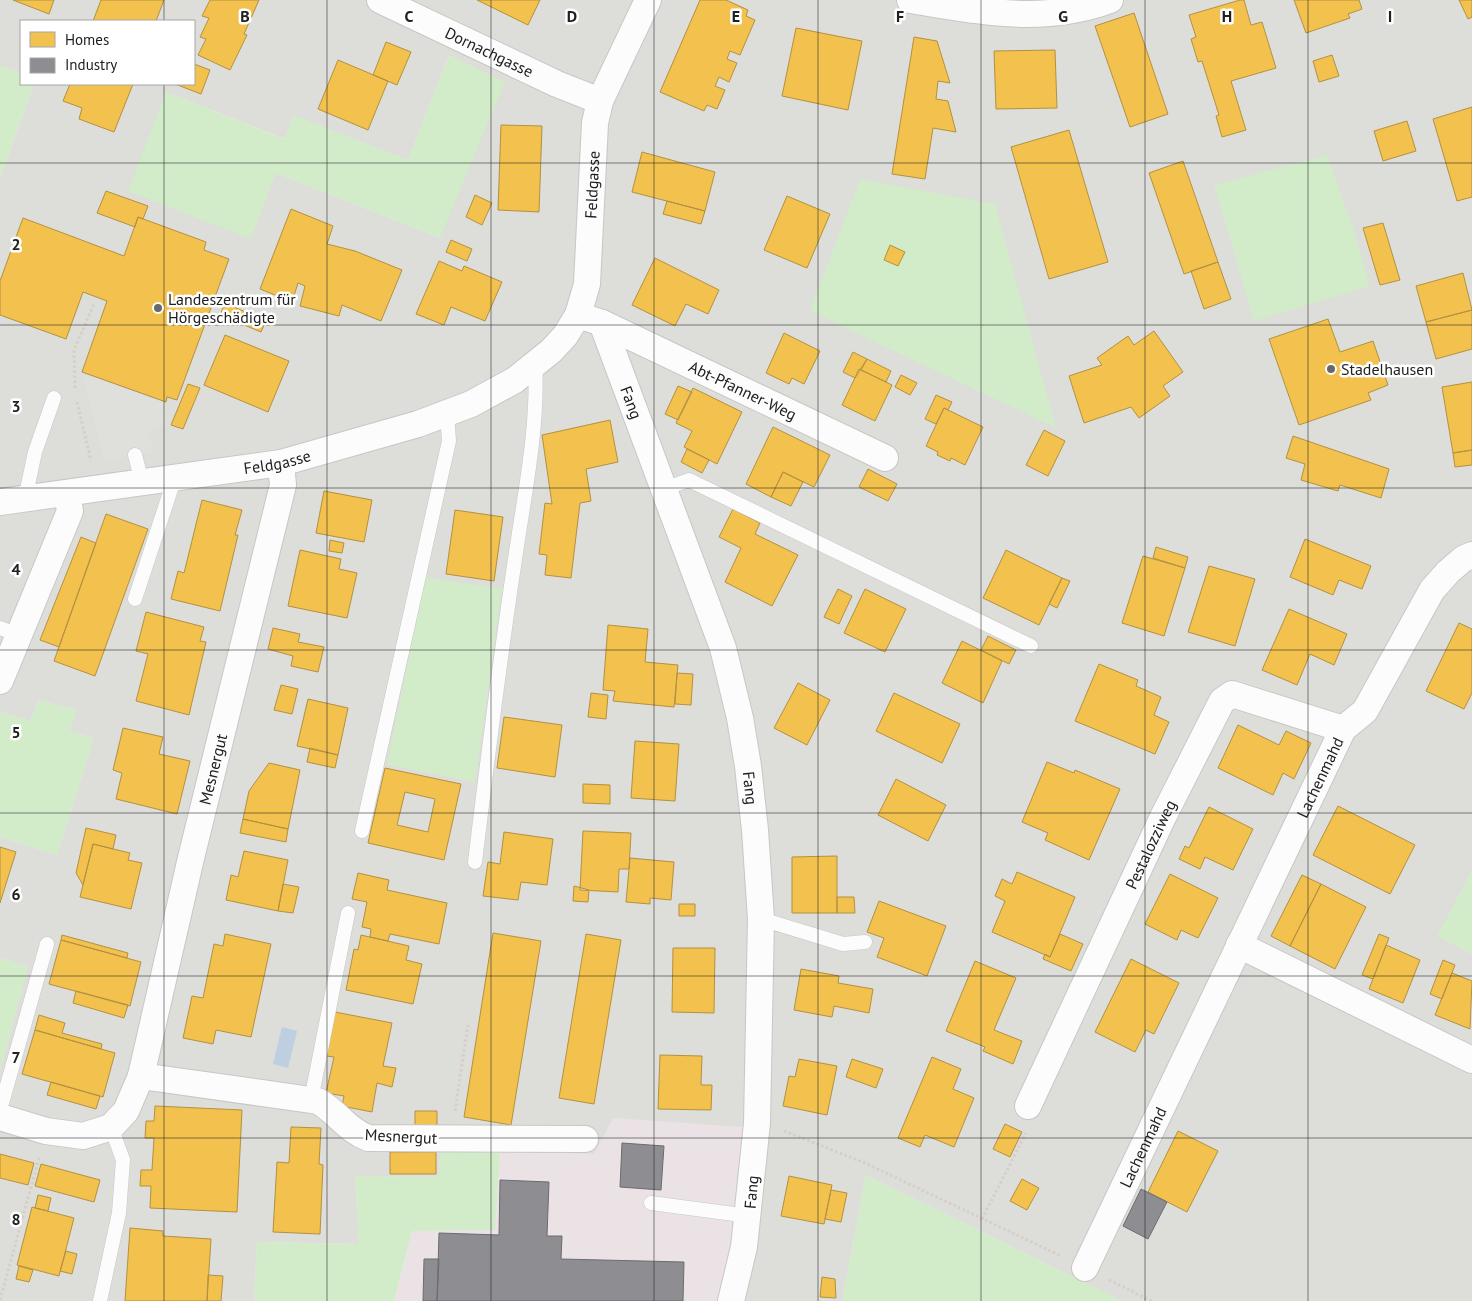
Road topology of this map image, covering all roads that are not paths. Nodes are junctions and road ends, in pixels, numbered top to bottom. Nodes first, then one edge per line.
1 (380, 0) edge
2 (648, 0) edge
3 (910, 0) edge
4 (1110, 0) edge
5 (600, 101) junction
6 (590, 319) junction
7 (535, 364) junction
8 (54, 398) dead end
9 (447, 412) junction
10 (135, 456) dead end
11 (885, 458) dead end
12 (281, 463) junction
13 (175, 477) junction
14 (142, 482) junction
15 (664, 489) junction
16 (67, 493) junction
17 (12, 501) edge
18 (1472, 555) edge
19 (135, 599) dead end
20 (10, 632) edge
21 (1031, 646) dead end
22 (0, 681) edge
23 (1343, 729) junction
24 (362, 831) dead end
25 (475, 862) dead end
26 (348, 913) dead end
27 (761, 919) junction
28 (864, 942) dead end
29 (47, 944) dead end
30 (1239, 945) junction
31 (1472, 1060) edge
32 (141, 1076) junction
33 (311, 1100) junction
34 (0, 1110) edge
35 (1029, 1116) road end
36 (0, 1117) edge
37 (111, 1127) junction
38 (585, 1139) dead end
39 (651, 1203) dead end
40 (749, 1216) junction
41 (1085, 1268) road end
42 (100, 1301) edge
43 (731, 1301) edge

1 - 5 street, Dornachgasse
2 - 5 street, Feldgasse
3 - 4 street
5 - 6 street, Feldgasse
6 - 7 street, Feldgasse
6 - 11 street, Abt-Pfanner-Weg
6 - 15 street, Fang
7 - 9 street, Feldgasse
7 - 25 lane
8 - 17 lane
9 - 12 street, Feldgasse
9 - 24 lane
10 - 14 lane
12 - 13 street, Feldgasse
12 - 32 street, Mesnergut
13 - 14 street, Feldgasse
13 - 19 lane
14 - 16 street, Feldgasse
15 - 21 lane
15 - 27 street, Fang
16 - 17 street, Feldgasse
16 - 20 street
18 - 23 street, Lachenmahd
20 - 22 street
23 - 30 street, Lachenmahd
23 - 35 street, Pestalozziweg
26 - 33 lane
27 - 28 lane
27 - 40 street, Fang
29 - 34 lane
30 - 31 street
30 - 41 street, Lachenmahd
32 - 33 street, Mesnergut
32 - 37 street, Mesnergut
33 - 38 street, Mesnergut
36 - 37 street
37 - 42 lane
39 - 40 lane
40 - 43 street, Fang

